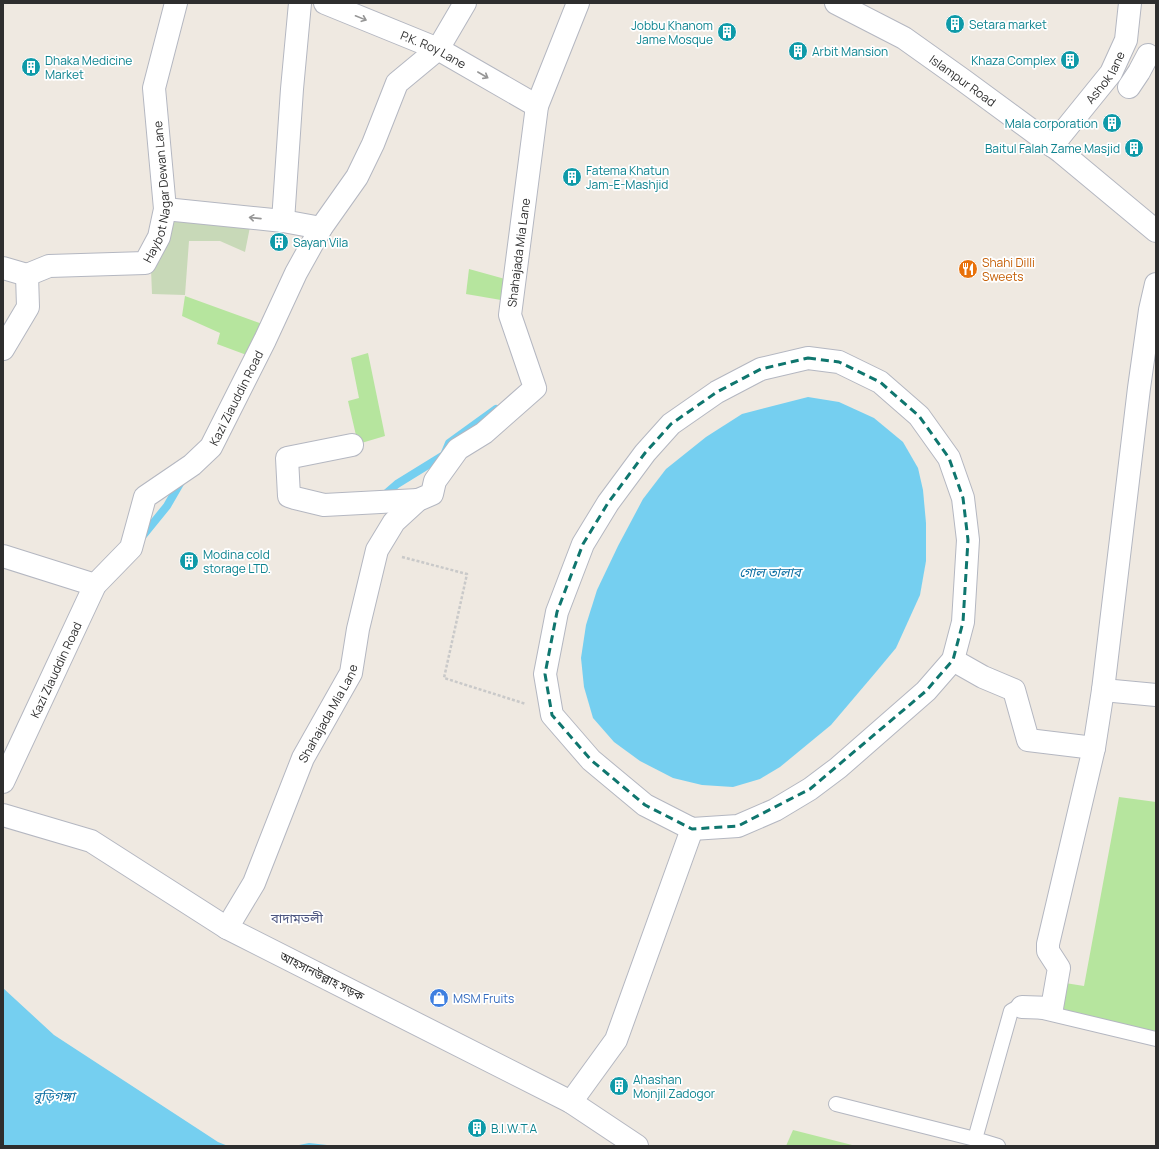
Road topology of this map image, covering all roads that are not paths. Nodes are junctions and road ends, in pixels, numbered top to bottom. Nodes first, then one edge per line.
1 (176, 3) edge
2 (300, 3) edge
3 (325, 3) edge
4 (465, 3) edge
5 (578, 3) edge
6 (836, 3) edge
7 (1130, 3) edge
8 (1124, 43) junction
9 (438, 49) junction
10 (1152, 57) edge
11 (1129, 87) dead end
12 (537, 106) junction
13 (1052, 146) junction
14 (165, 208) junction
15 (283, 221) junction
16 (321, 228) junction
17 (1156, 231) edge
18 (3, 268) edge
19 (27, 275) junction
20 (1156, 284) edge
21 (3, 349) edge
22 (352, 445) dead end
23 (418, 500) junction
24 (3, 556) edge
25 (96, 585) junction
26 (953, 660) junction
27 (1103, 690) junction
28 (1156, 695) edge
29 (1094, 748) junction
30 (3, 782) edge
31 (3, 815) edge
32 (692, 829) junction
33 (227, 928) junction
34 (1022, 1007) junction
35 (1156, 1038) edge
36 (571, 1102) junction
37 (836, 1104) dead end
38 (975, 1139) junction
39 (637, 1146) edge
40 (998, 1146) edge

1 - 14 street, Haybot Nagar Dewan Lane
2 - 15 street
3 -> 9 street, P.K. Roy Lane
4 - 9 street, Kazi Ziauddin Road
5 - 12 street, Shahajada Mia Lane
6 - 13 street, Islampur Road
7 - 8 street, Ashok lane
8 - 10 street, Ashok lane
8 - 13 street, Ashok lane
9 -> 12 street, P.K. Roy Lane
9 - 16 street, Kazi Ziauddin Road
10 - 11 street, Ashok lane
12 - 23 street, Shahajada Mia Lane
13 - 17 street, Islampur Road
15 -> 14 street
14 - 19 street, Haybot Nagar Dewan Lane
15 - 16 street
16 - 25 street, Kazi Ziauddin Road
18 - 19 street
19 - 21 street
20 - 27 street
22 - 23 street
23 - 33 street, Shahajada Mia Lane
24 - 25 street
25 - 30 street, Kazi Ziauddin Road
26 - 29 street
26 - 32 street
26 - 32 street
27 - 28 street
27 - 29 street
29 - 34 street
31 - 33 street, আহসানউল্লাহ সড়ক
32 - 36 street
33 - 36 street, আহসানউল্লাহ সড়ক
34 - 35 lane
34 - 38 lane
36 - 39 street, আহসানউল্লাহ সড়ক
37 - 38 lane
38 - 40 lane

